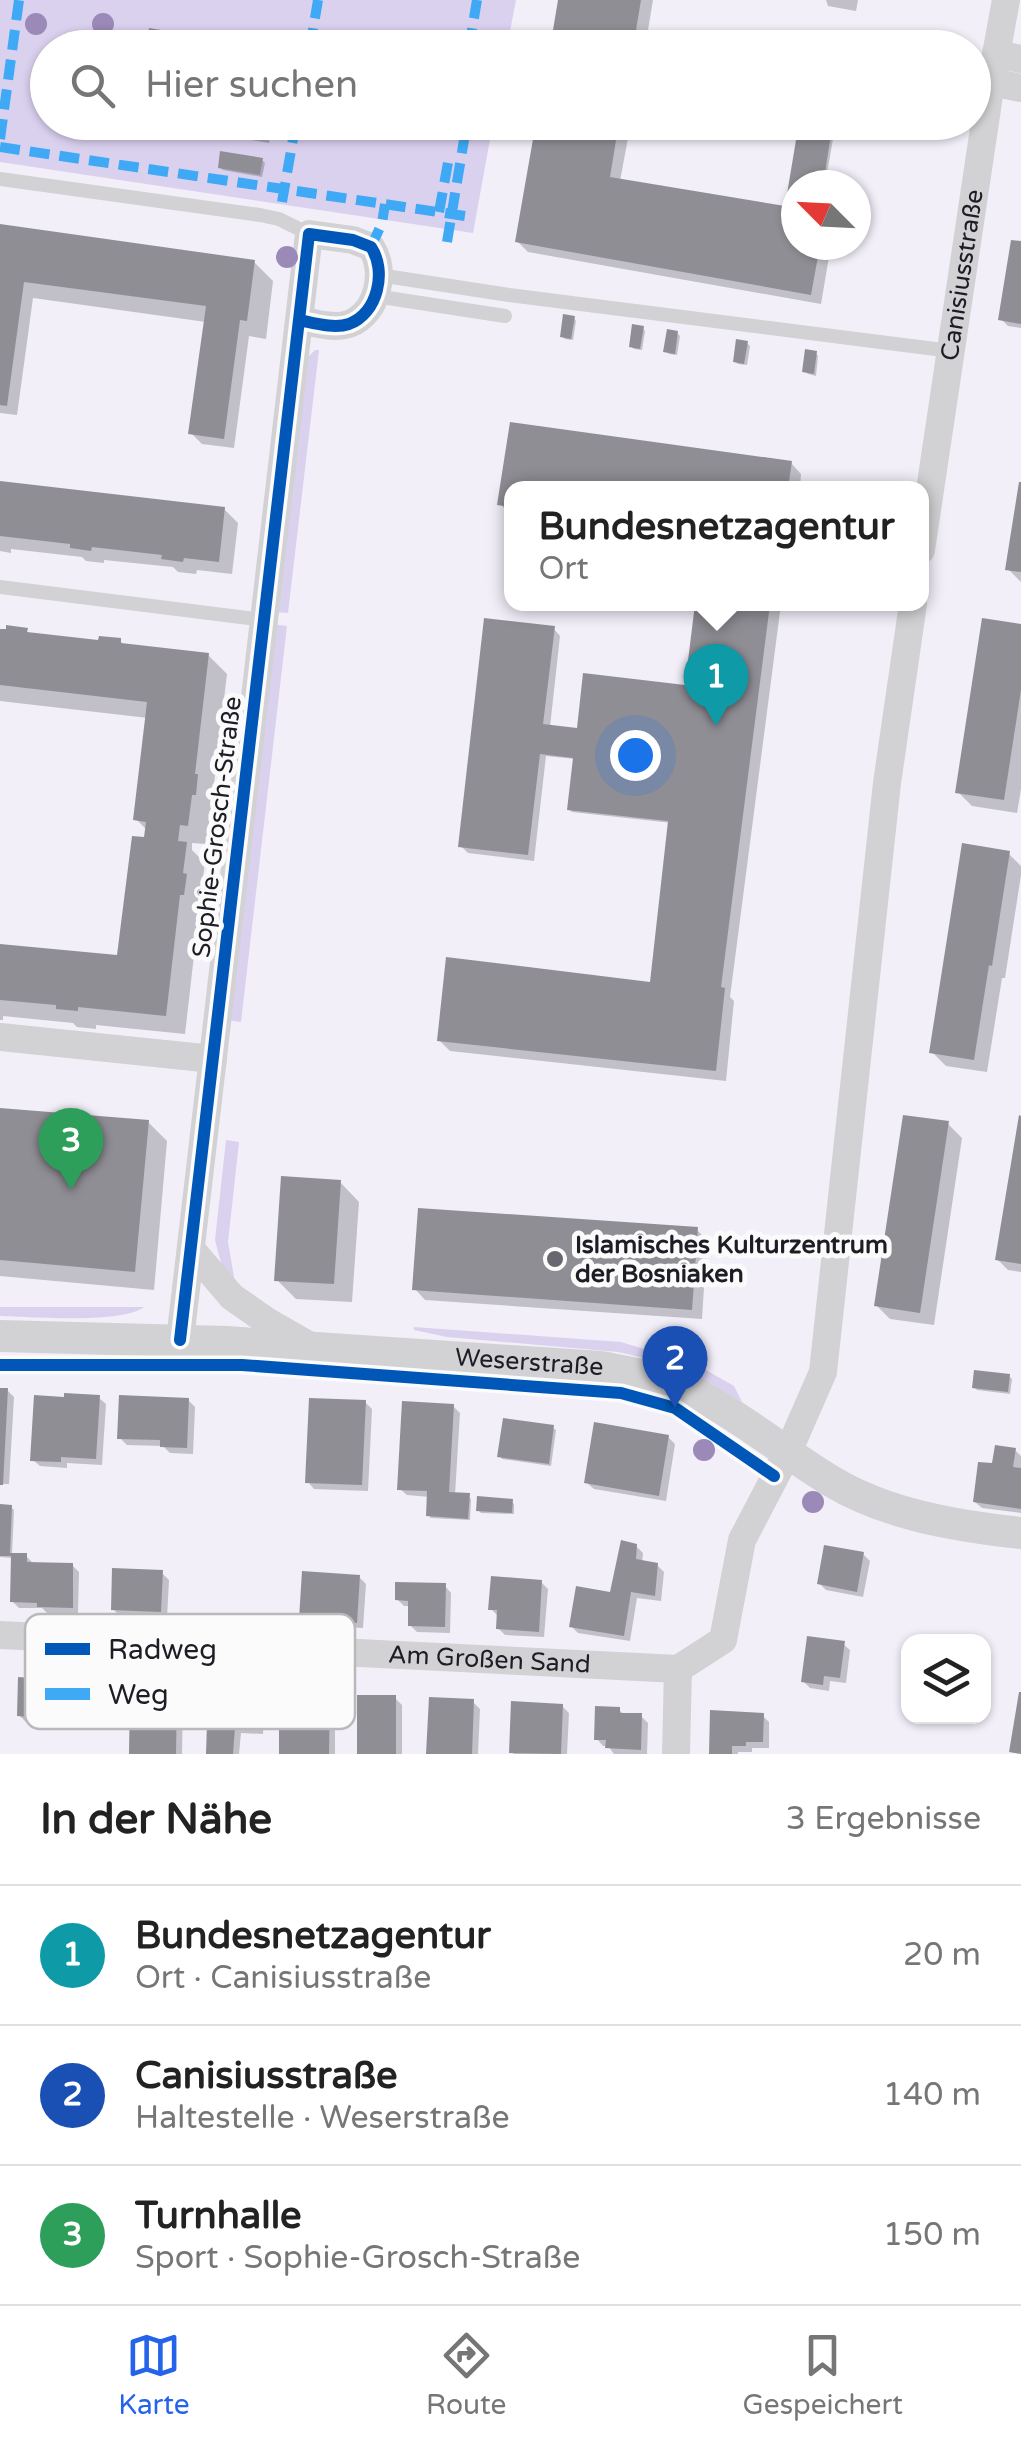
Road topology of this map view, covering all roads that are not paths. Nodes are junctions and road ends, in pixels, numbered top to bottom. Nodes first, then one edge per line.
1 (1006, 0) edge
2 (1008, 56) edge
3 (991, 82) joint
4 (1021, 88) edge
5 (982, 140) edge
6 (0, 179) edge
7 (309, 234) junction
8 (377, 286) junction
9 (505, 316) dead end
10 (300, 320) junction
11 (950, 352) junction
12 (929, 495) edge
13 (0, 587) edge
14 (912, 611) edge
15 (264, 620) junction
16 (0, 1037) edge
17 (213, 1059) junction
18 (190, 1249) junction
19 (0, 1336) edge
20 (180, 1340) junction
21 (310, 1346) junction
22 (788, 1452) junction
23 (1021, 1533) edge
24 (0, 1635) edge
25 (25, 1636) edge
26 (355, 1653) edge
27 (678, 1669) junction
28 (676, 1754) edge

1 - 2 street, Canisiusstraße
2 - 3 street, Canisiusstraße
3 - 4 street
5 - 11 street, Canisiusstraße
6 - 7 lane
7 - 8 street
7 - 10 street, Sophie-Grosch-Straße
8 - 9 lane
8 - 10 street
8 - 11 lane
10 - 15 street, Sophie-Grosch-Straße
11 - 12 street, Canisiusstraße
13 - 15 lane
14 - 22 street
15 - 17 street, Sophie-Grosch-Straße
16 - 17 street
17 - 18 street, Sophie-Grosch-Straße
18 - 20 street, Sophie-Grosch-Straße
18 - 21 street
19 - 20 street, Weserstraße
20 - 21 street, Weserstraße
21 - 22 street, Weserstraße
22 - 23 street, Weserstraße
22 - 27 street
24 - 25 street, Am Großen Sand
26 - 27 street, Am Großen Sand
27 - 28 street

